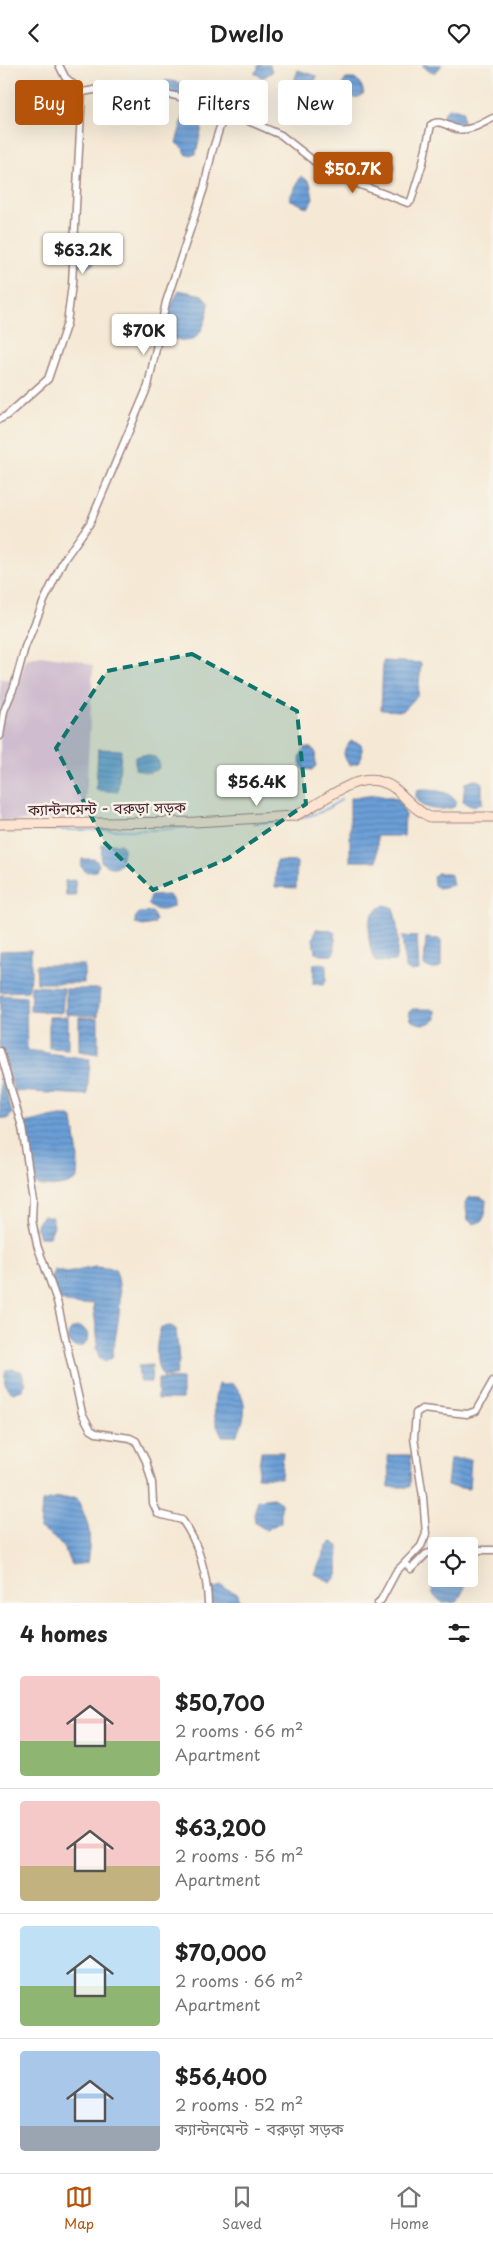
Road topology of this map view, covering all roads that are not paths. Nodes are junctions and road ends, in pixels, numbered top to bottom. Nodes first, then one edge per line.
1 (58, 65) edge
2 (68, 80) edge
3 (83, 92) edge
4 (179, 98) edge
5 (493, 118) edge
6 (80, 125) edge
7 (220, 125) edge
8 (257, 125) edge
9 (0, 419) edge
10 (0, 736) edge
11 (493, 817) edge
12 (0, 824) edge
13 (0, 1051) edge
14 (493, 1381) edge
15 (478, 1550) edge
16 (493, 1550) edge
17 (428, 1553) edge
18 (405, 1563) junction
19 (208, 1603) edge
20 (378, 1603) edge

1 - 2 street
3 - 4 street
5 - 8 street
6 - 9 street
7 - 10 street
11 - 12 main road, ক্যান্টনমেন্ট - বরুড়া সড়ক
13 - 19 street
14 - 18 street
15 - 16 street
17 - 18 street
18 - 20 street

